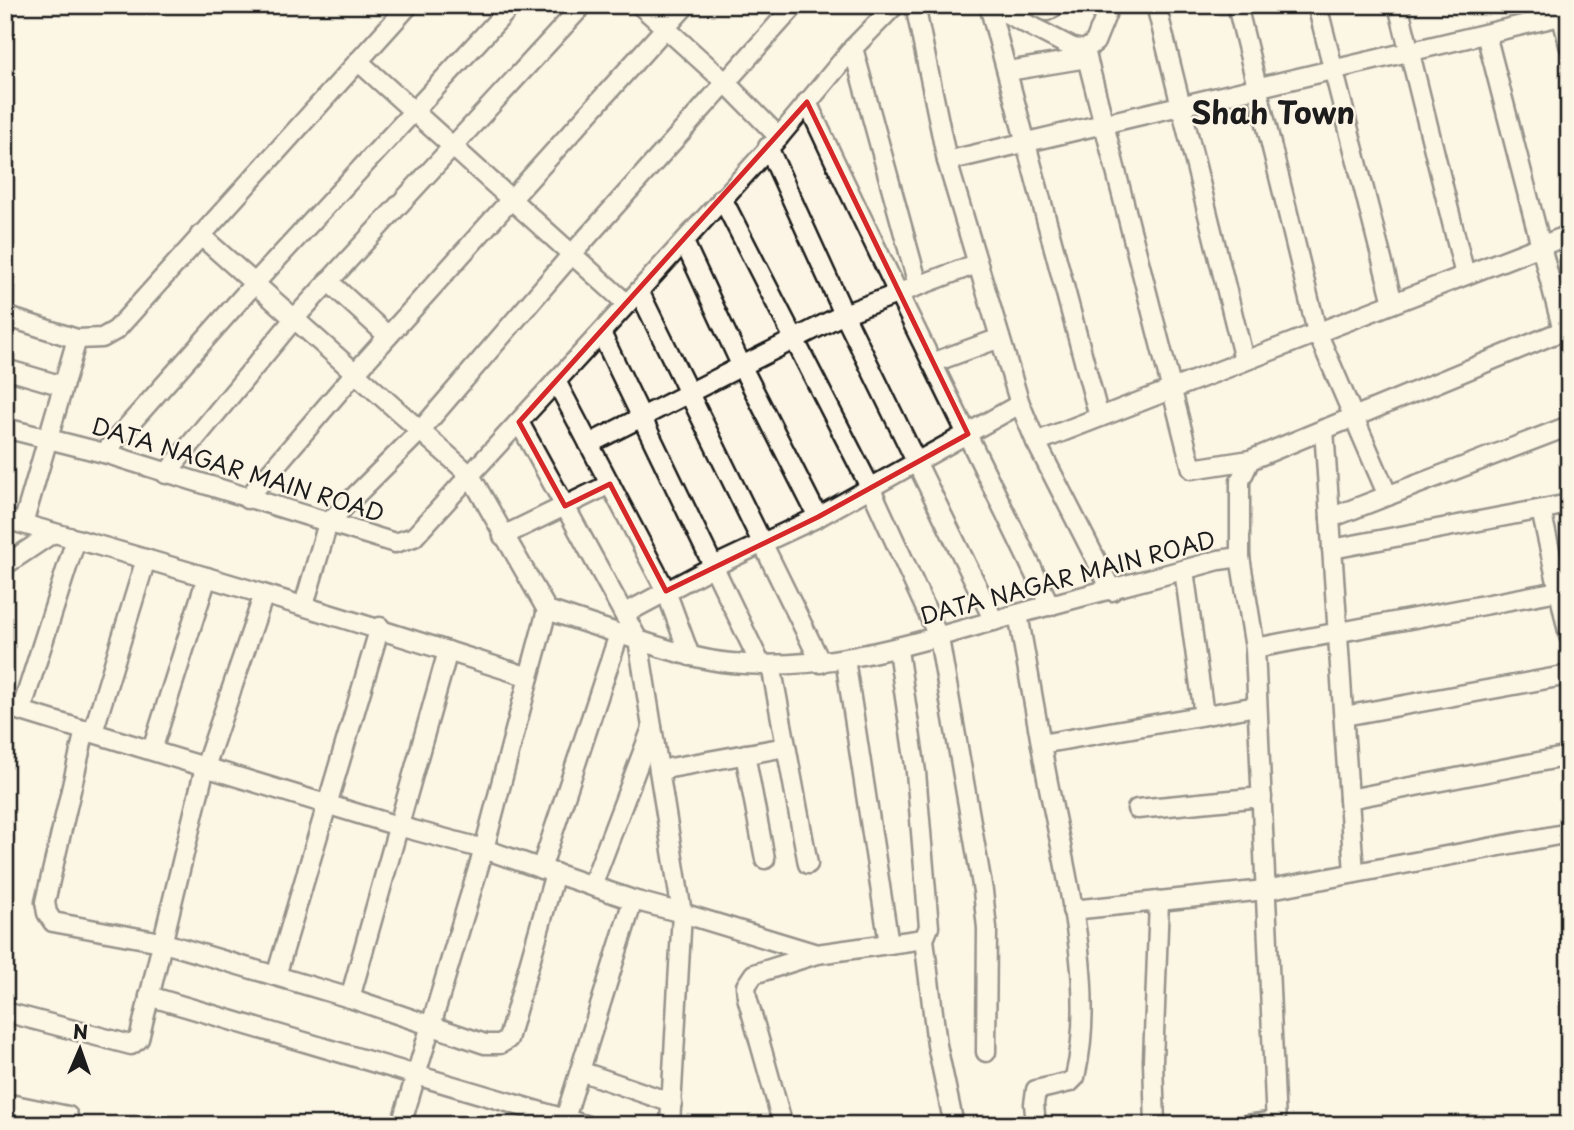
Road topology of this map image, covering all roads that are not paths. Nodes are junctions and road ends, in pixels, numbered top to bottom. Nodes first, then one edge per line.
1 (409, 5) edge
2 (512, 5) edge
3 (583, 5) edge
4 (640, 5) edge
5 (686, 5) edge
6 (795, 5) edge
7 (895, 5) edge
8 (915, 5) edge
9 (990, 5) edge
10 (1035, 5) edge
11 (1057, 5) edge
12 (1110, 5) edge
13 (1156, 5) edge
14 (1237, 5) edge
15 (1317, 5) edge
16 (1398, 5) edge
17 (1563, 12) edge
18 (666, 28) junction
19 (1486, 34) junction
20 (1569, 45) edge
21 (853, 48) junction
22 (1410, 52) junction
23 (1086, 54) junction
24 (358, 61) junction
25 (1333, 70) junction
26 (1007, 71) junction
27 (724, 81) junction
28 (1258, 88) junction
29 (807, 102) junction
30 (1179, 106) junction
31 (413, 111) junction
32 (1106, 123) junction
33 (774, 142) junction
34 (1027, 142) junction
35 (451, 145) junction
36 (947, 160) junction
37 (722, 198) junction
38 (513, 201) junction
39 (200, 235) junction
40 (1569, 235) edge
41 (684, 242) junction
42 (1541, 246) junction
43 (572, 254) junction
44 (976, 264) junction
45 (1465, 275) junction
46 (328, 281) junction
47 (254, 284) junction
48 (918, 285) junction
49 (896, 294) junction
50 (633, 298) junction
51 (1393, 303) junction
52 (844, 314) junction
53 (5, 316) edge
54 (294, 319) junction
55 (1566, 329) edge
56 (1317, 332) junction
57 (601, 333) junction
58 (388, 336) junction
59 (1000, 338) junction
60 (77, 339) junction
61 (793, 340) junction
62 (1244, 360) junction
63 (932, 363) junction
64 (742, 367) junction
65 (5, 369) edge
66 (355, 373) junction
67 (556, 381) junction
68 (63, 386) junction
69 (1172, 388) junction
70 (690, 393) junction
71 (1020, 404) junction
72 (642, 416) junction
73 (1099, 416) junction
74 (1354, 417) junction
75 (519, 422) junction
76 (1569, 426) edge
77 (1324, 429) junction
78 (6, 431) edge
79 (420, 431) junction
80 (968, 434) junction
81 (48, 438) junction
82 (1036, 442) junction
83 (589, 444) junction
84 (104, 453) junction
85 (1250, 460) junction
86 (918, 464) junction
87 (166, 474) junction
88 (470, 475) junction
89 (610, 484) junction
90 (871, 489) junction
91 (1388, 496) junction
92 (247, 499) junction
93 (1569, 505) edge
94 (565, 506) junction
95 (1541, 510) junction
96 (818, 517) junction
97 (1330, 518) junction
98 (5, 519) edge
99 (328, 523) junction
100 (23, 524) junction
101 (53, 533) junction
102 (503, 536) junction
103 (76, 539) junction
104 (765, 543) junction
105 (1332, 549) junction
106 (1240, 557) junction
107 (146, 559) junction
108 (5, 565) edge
109 (714, 566) junction
110 (1184, 570) junction
111 (207, 577) junction
112 (1564, 590) edge
113 (1112, 591) junction
114 (666, 592) junction
115 (263, 597) junction
116 (304, 605) junction
117 (1050, 606) junction
118 (547, 610) junction
119 (624, 614) junction
120 (1018, 614) junction
121 (994, 621) junction
122 (380, 627) junction
123 (1338, 632) junction
124 (619, 634) junction
125 (1569, 636) edge
126 (939, 638) junction
127 (638, 640) junction
128 (1255, 648) junction
129 (898, 650) junction
130 (448, 651) junction
131 (690, 656) junction
132 (845, 659) junction
133 (821, 663) junction
134 (766, 665) junction
135 (1569, 675) edge
136 (529, 677) junction
137 (1257, 706) junction
138 (13, 709) edge
139 (1204, 715) junction
140 (1344, 716) junction
141 (652, 728) junction
142 (89, 731) junction
143 (1041, 744) junction
144 (786, 747) junction
145 (152, 750) junction
146 (745, 754) junction
147 (1569, 757) edge
148 (205, 767) junction
149 (659, 769) junction
150 (1262, 797) junction
151 (1349, 799) junction
152 (329, 804) junction
153 (1138, 809) dead end
154 (398, 826) junction
155 (1569, 833) edge
156 (484, 849) junction
157 (765, 859) dead end
158 (808, 864) dead end
159 (548, 871) junction
160 (1354, 873) junction
161 (592, 886) junction
162 (1265, 890) junction
163 (633, 900) junction
164 (1159, 901) junction
165 (1072, 910) junction
166 (682, 913) junction
167 (924, 939) junction
168 (161, 942) junction
169 (889, 944) junction
170 (817, 954) junction
171 (276, 976) junction
172 (149, 996) junction
173 (349, 998) junction
174 (5, 1012) edge
175 (431, 1026) junction
176 (986, 1052) dead end
177 (580, 1071) junction
178 (416, 1074) junction
179 (5, 1103) edge
180 (672, 1103) junction
181 (68, 1116) dead end
182 (564, 1122) edge
183 (407, 1123) edge
184 (1276, 1123) edge
185 (585, 1125) edge
186 (670, 1125) edge
187 (783, 1125) edge
188 (954, 1125) edge
189 (1036, 1125) edge
190 (1155, 1125) edge
191 (1247, 1125) edge

1 - 24 street
2 - 31 street
3 - 35 street
4 - 18 street
5 - 18 street
6 - 27 street
7 - 21 street, DATA NAGAR MAIN ROAD
8 - 36 street
9 - 23 street
9 - 26 street
10 - 11 street
12 - 23 street
13 - 30 street
14 - 28 street
15 - 25 street
16 - 22 street
17 - 19 street
17 - 20 street
18 - 27 street
18 - 38 street
19 - 22 street
19 - 42 street
21 - 29 street, DATA NAGAR MAIN ROAD
21 - 48 street
22 - 25 street
22 - 45 street
23 - 26 street
23 - 32 street
24 - 31 street
24 - 39 street
25 - 28 street
25 - 51 street
26 - 34 street
27 - 33 street
27 - 43 street
28 - 30 street
28 - 56 street
29 - 33 street, DATA NAGAR MAIN ROAD
29 - 49 street
30 - 32 street
30 - 62 street
31 - 35 street
31 - 47 street
32 - 34 street
32 - 69 street
33 - 37 street, DATA NAGAR MAIN ROAD
33 - 52 street
34 - 36 street
34 - 73 street
35 - 38 street
35 - 46 street
36 - 44 street
37 - 41 street, DATA NAGAR MAIN ROAD
37 - 61 street
38 - 43 street
38 - 58 street
39 - 47 street
39 - 60 street
40 - 42 street
41 - 50 street, DATA NAGAR MAIN ROAD
41 - 64 street
42 - 45 street
42 - 55 street
43 - 50 street
43 - 79 street
44 - 48 street
44 - 59 street
45 - 51 street
46 - 54 street
46 - 58 street
47 - 54 street
47 - 84 street
48 - 49 street
49 - 52 street
49 - 63 street
50 - 57 street, DATA NAGAR MAIN ROAD
50 - 70 street
51 - 56 street
52 - 61 street
52 - 86 street
53 - 60 street
54 - 66 street
54 - 87 street
55 - 74 street
56 - 62 street
56 - 74 street
57 - 67 street, DATA NAGAR MAIN ROAD
57 - 72 street
58 - 66 street
59 - 63 street
59 - 71 street
60 - 68 street
61 - 64 street
61 - 90 street
62 - 69 street
63 - 80 street
64 - 70 street
64 - 96 street
65 - 68 street
66 - 79 street
66 - 92 street
67 - 75 street, DATA NAGAR MAIN ROAD
67 - 83 street
68 - 81 street
69 - 73 street
69 - 85 street
70 - 72 street
70 - 104 street
71 - 80 street
71 - 82 street
72 - 83 street
72 - 109 street
73 - 82 street
74 - 77 street
74 - 91 street
75 - 88 street, DATA NAGAR MAIN ROAD
75 - 94 street
76 - 91 street
77 - 85 street
77 - 97 street
78 - 81 street, DATA NAGAR MAIN ROAD
79 - 88 street
79 - 99 street
80 - 86 street
80 - 117 street
81 - 84 street, DATA NAGAR MAIN ROAD
81 - 100 street
82 - 113 street
83 - 89 street
84 - 87 street, DATA NAGAR MAIN ROAD
85 - 106 street, DATA NAGAR MAIN ROAD
86 - 90 street
86 - 121 street
87 - 92 street, DATA NAGAR MAIN ROAD
88 - 99 street, DATA NAGAR MAIN ROAD
88 - 102 street
89 - 94 street
89 - 114 street
90 - 96 street
90 - 126 street
91 - 97 street
92 - 99 street, DATA NAGAR MAIN ROAD
93 - 95 street
94 - 102 street
94 - 119 street
95 - 105 street
95 - 112 street
96 - 104 street
97 - 105 street
98 - 100 street
99 - 116 street
100 - 101 street
101 - 103 street
101 - 108 street
102 - 118 street
103 - 107 street
103 - 138 street
104 - 109 street
104 - 133 street
105 - 123 street
106 - 110 street, DATA NAGAR MAIN ROAD
106 - 128 street
107 - 111 street
107 - 142 street
109 - 114 street
109 - 134 street
110 - 113 street, DATA NAGAR MAIN ROAD
110 - 139 street
111 - 115 street
111 - 145 street
112 - 123 street
112 - 125 street
113 - 117 street, DATA NAGAR MAIN ROAD
114 - 119 street
114 - 131 street
115 - 116 street
115 - 148 street
116 - 122 street
117 - 120 street, DATA NAGAR MAIN ROAD
118 - 124 street, DATA NAGAR MAIN ROAD
118 - 136 street
119 - 127 street
120 - 121 street, DATA NAGAR MAIN ROAD
120 - 143 street
121 - 126 street, DATA NAGAR MAIN ROAD
122 - 130 street
122 - 152 street
123 - 128 street
123 - 140 street
124 - 127 street, DATA NAGAR MAIN ROAD
124 - 159 street
126 - 129 street, DATA NAGAR MAIN ROAD
126 - 176 street
127 - 131 street, DATA NAGAR MAIN ROAD
127 - 141 street
128 - 137 street
129 - 132 street, DATA NAGAR MAIN ROAD
129 - 167 street
130 - 136 street
130 - 154 street
131 - 134 street, DATA NAGAR MAIN ROAD
132 - 133 street, DATA NAGAR MAIN ROAD
132 - 169 street
133 - 134 street, DATA NAGAR MAIN ROAD
134 - 144 street
135 - 140 street
136 - 156 street
137 - 139 street
137 - 150 street
138 - 142 street
139 - 143 street
140 - 151 street
141 - 149 street
141 - 161 street
142 - 145 street
142 - 168 street
143 - 165 street
144 - 146 street
144 - 158 street
145 - 148 street
146 - 149 street
146 - 157 street
147 - 151 street
148 - 152 street
148 - 168 street
149 - 166 street
150 - 153 street
150 - 162 street
151 - 160 street
152 - 154 street
152 - 171 street
154 - 156 street
154 - 173 street
155 - 160 street
156 - 159 street
156 - 175 street
159 - 161 street
159 - 175 street
160 - 162 street
161 - 163 street
162 - 164 street
162 - 184 street
163 - 166 street
163 - 177 street
164 - 165 street
164 - 190 street
165 - 189 street
166 - 170 street
166 - 180 street
167 - 169 street
167 - 188 street
168 - 171 street
168 - 172 street
169 - 170 street
170 - 187 street
171 - 173 street
172 - 174 street
172 - 178 street
173 - 175 street
175 - 178 street
177 - 180 street
177 - 182 street
178 - 182 street
178 - 183 street
179 - 181 street
180 - 186 street
182 - 185 street
184 - 191 street

